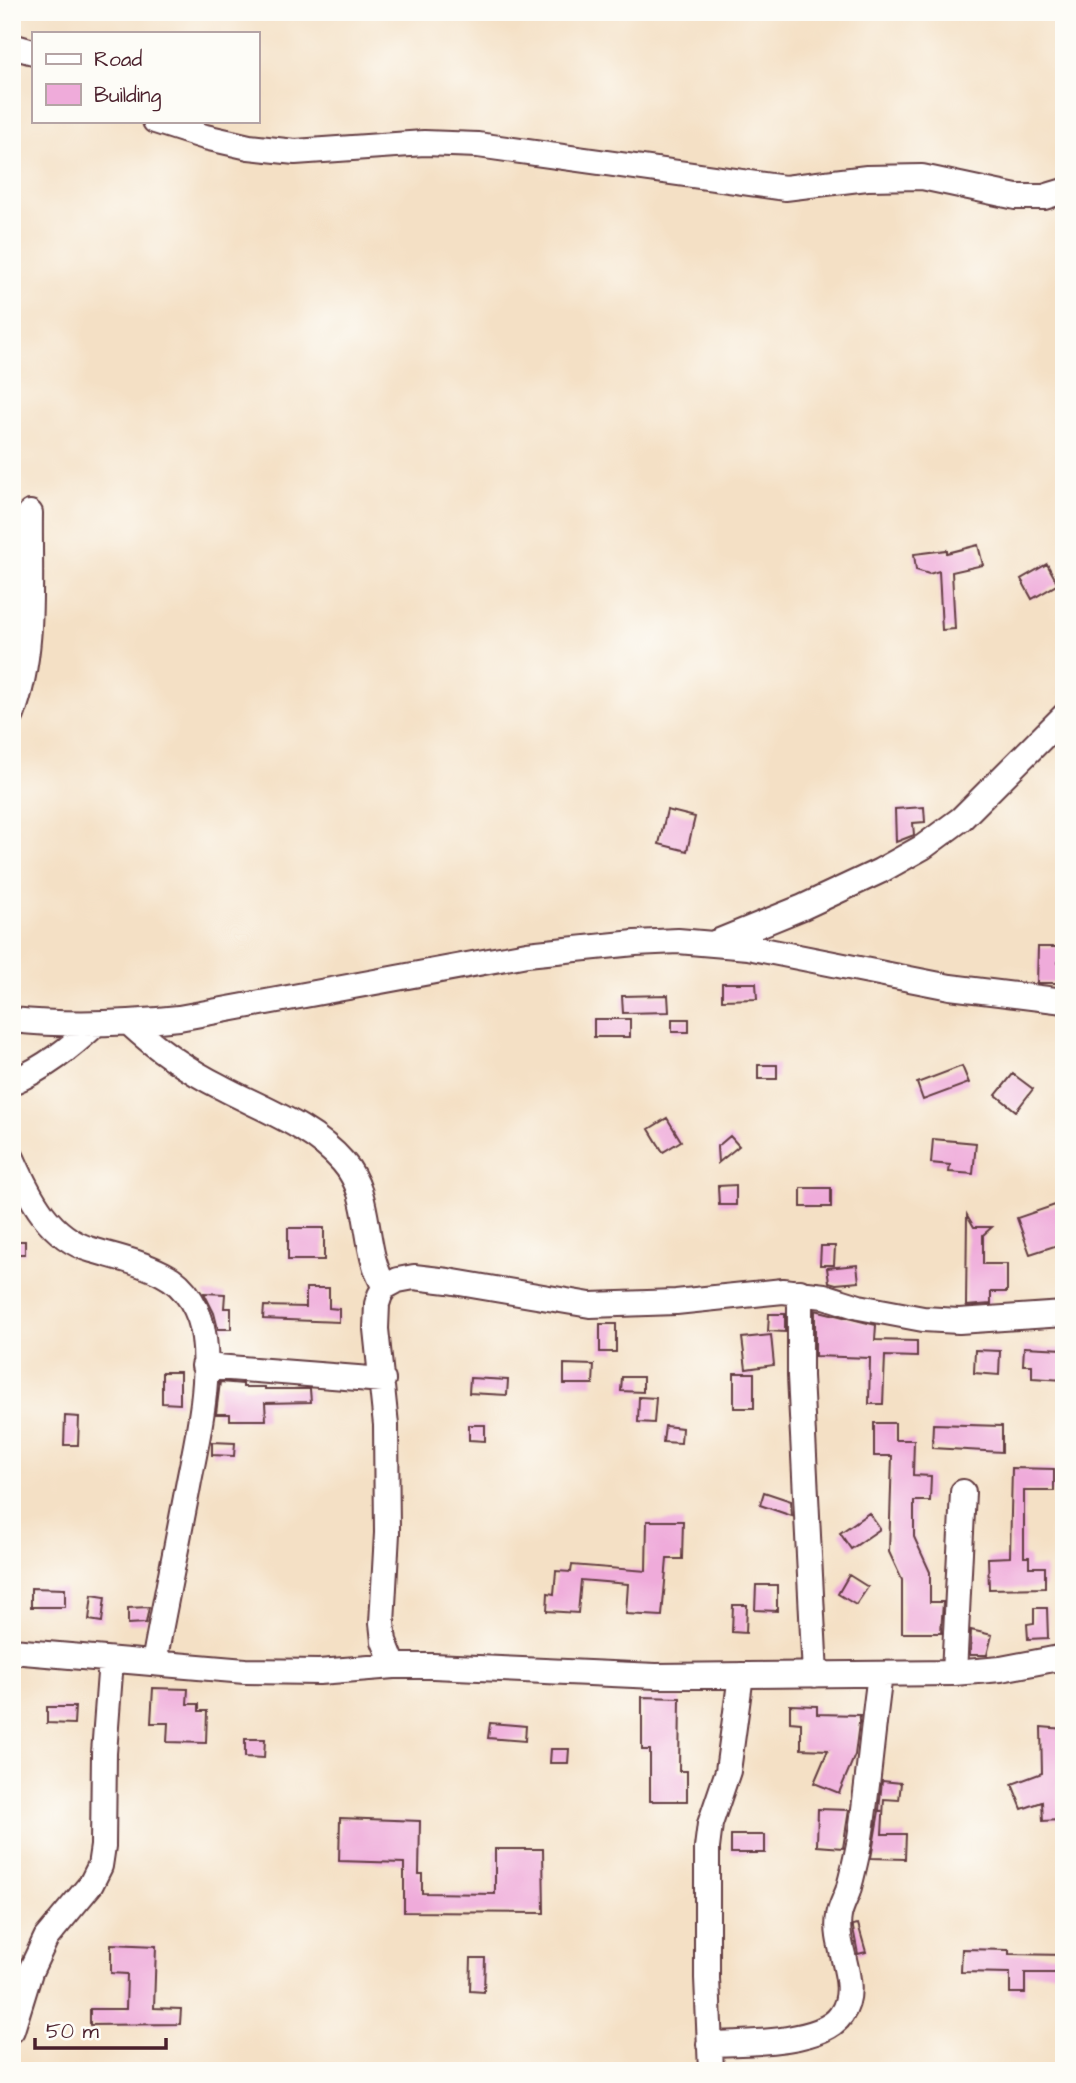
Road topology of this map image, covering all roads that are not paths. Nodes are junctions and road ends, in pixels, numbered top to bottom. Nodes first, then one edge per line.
1 (12, 47) edge
2 (32, 52) edge
3 (158, 122) edge
4 (1064, 191) edge
5 (30, 513) dead end
6 (12, 715) edge
7 (1064, 716) edge
8 (717, 943) junction
9 (1064, 1001) edge
10 (12, 1020) edge
11 (129, 1023) junction
12 (96, 1024) junction
13 (12, 1082) edge
14 (12, 1158) edge
15 (385, 1287) junction
16 (800, 1292) junction
17 (1064, 1314) edge
18 (204, 1366) junction
19 (383, 1380) junction
20 (963, 1492) dead end
21 (12, 1651) edge
22 (1064, 1657) edge
23 (111, 1660) junction
24 (154, 1663) junction
25 (394, 1666) junction
26 (954, 1673) junction
27 (741, 1675) junction
28 (814, 1675) junction
29 (880, 1675) junction
30 (12, 2031) edge
31 (709, 2044) junction
32 (710, 2071) edge

1 - 2 street
3 - 4 street
5 - 6 street
7 - 8 street
8 - 9 street
8 - 11 street
10 - 12 street
11 - 12 street
11 - 15 street
12 - 13 street
14 - 18 street
15 - 16 street
15 - 19 street
16 - 17 street
16 - 28 street
18 - 19 street
18 - 24 street
19 - 25 street
20 - 26 street
21 - 23 street
22 - 26 street
23 - 24 street
23 - 30 street
24 - 25 street
25 - 27 street
26 - 29 street
27 - 28 street
27 - 31 street
28 - 29 street
29 - 31 street
31 - 32 street

